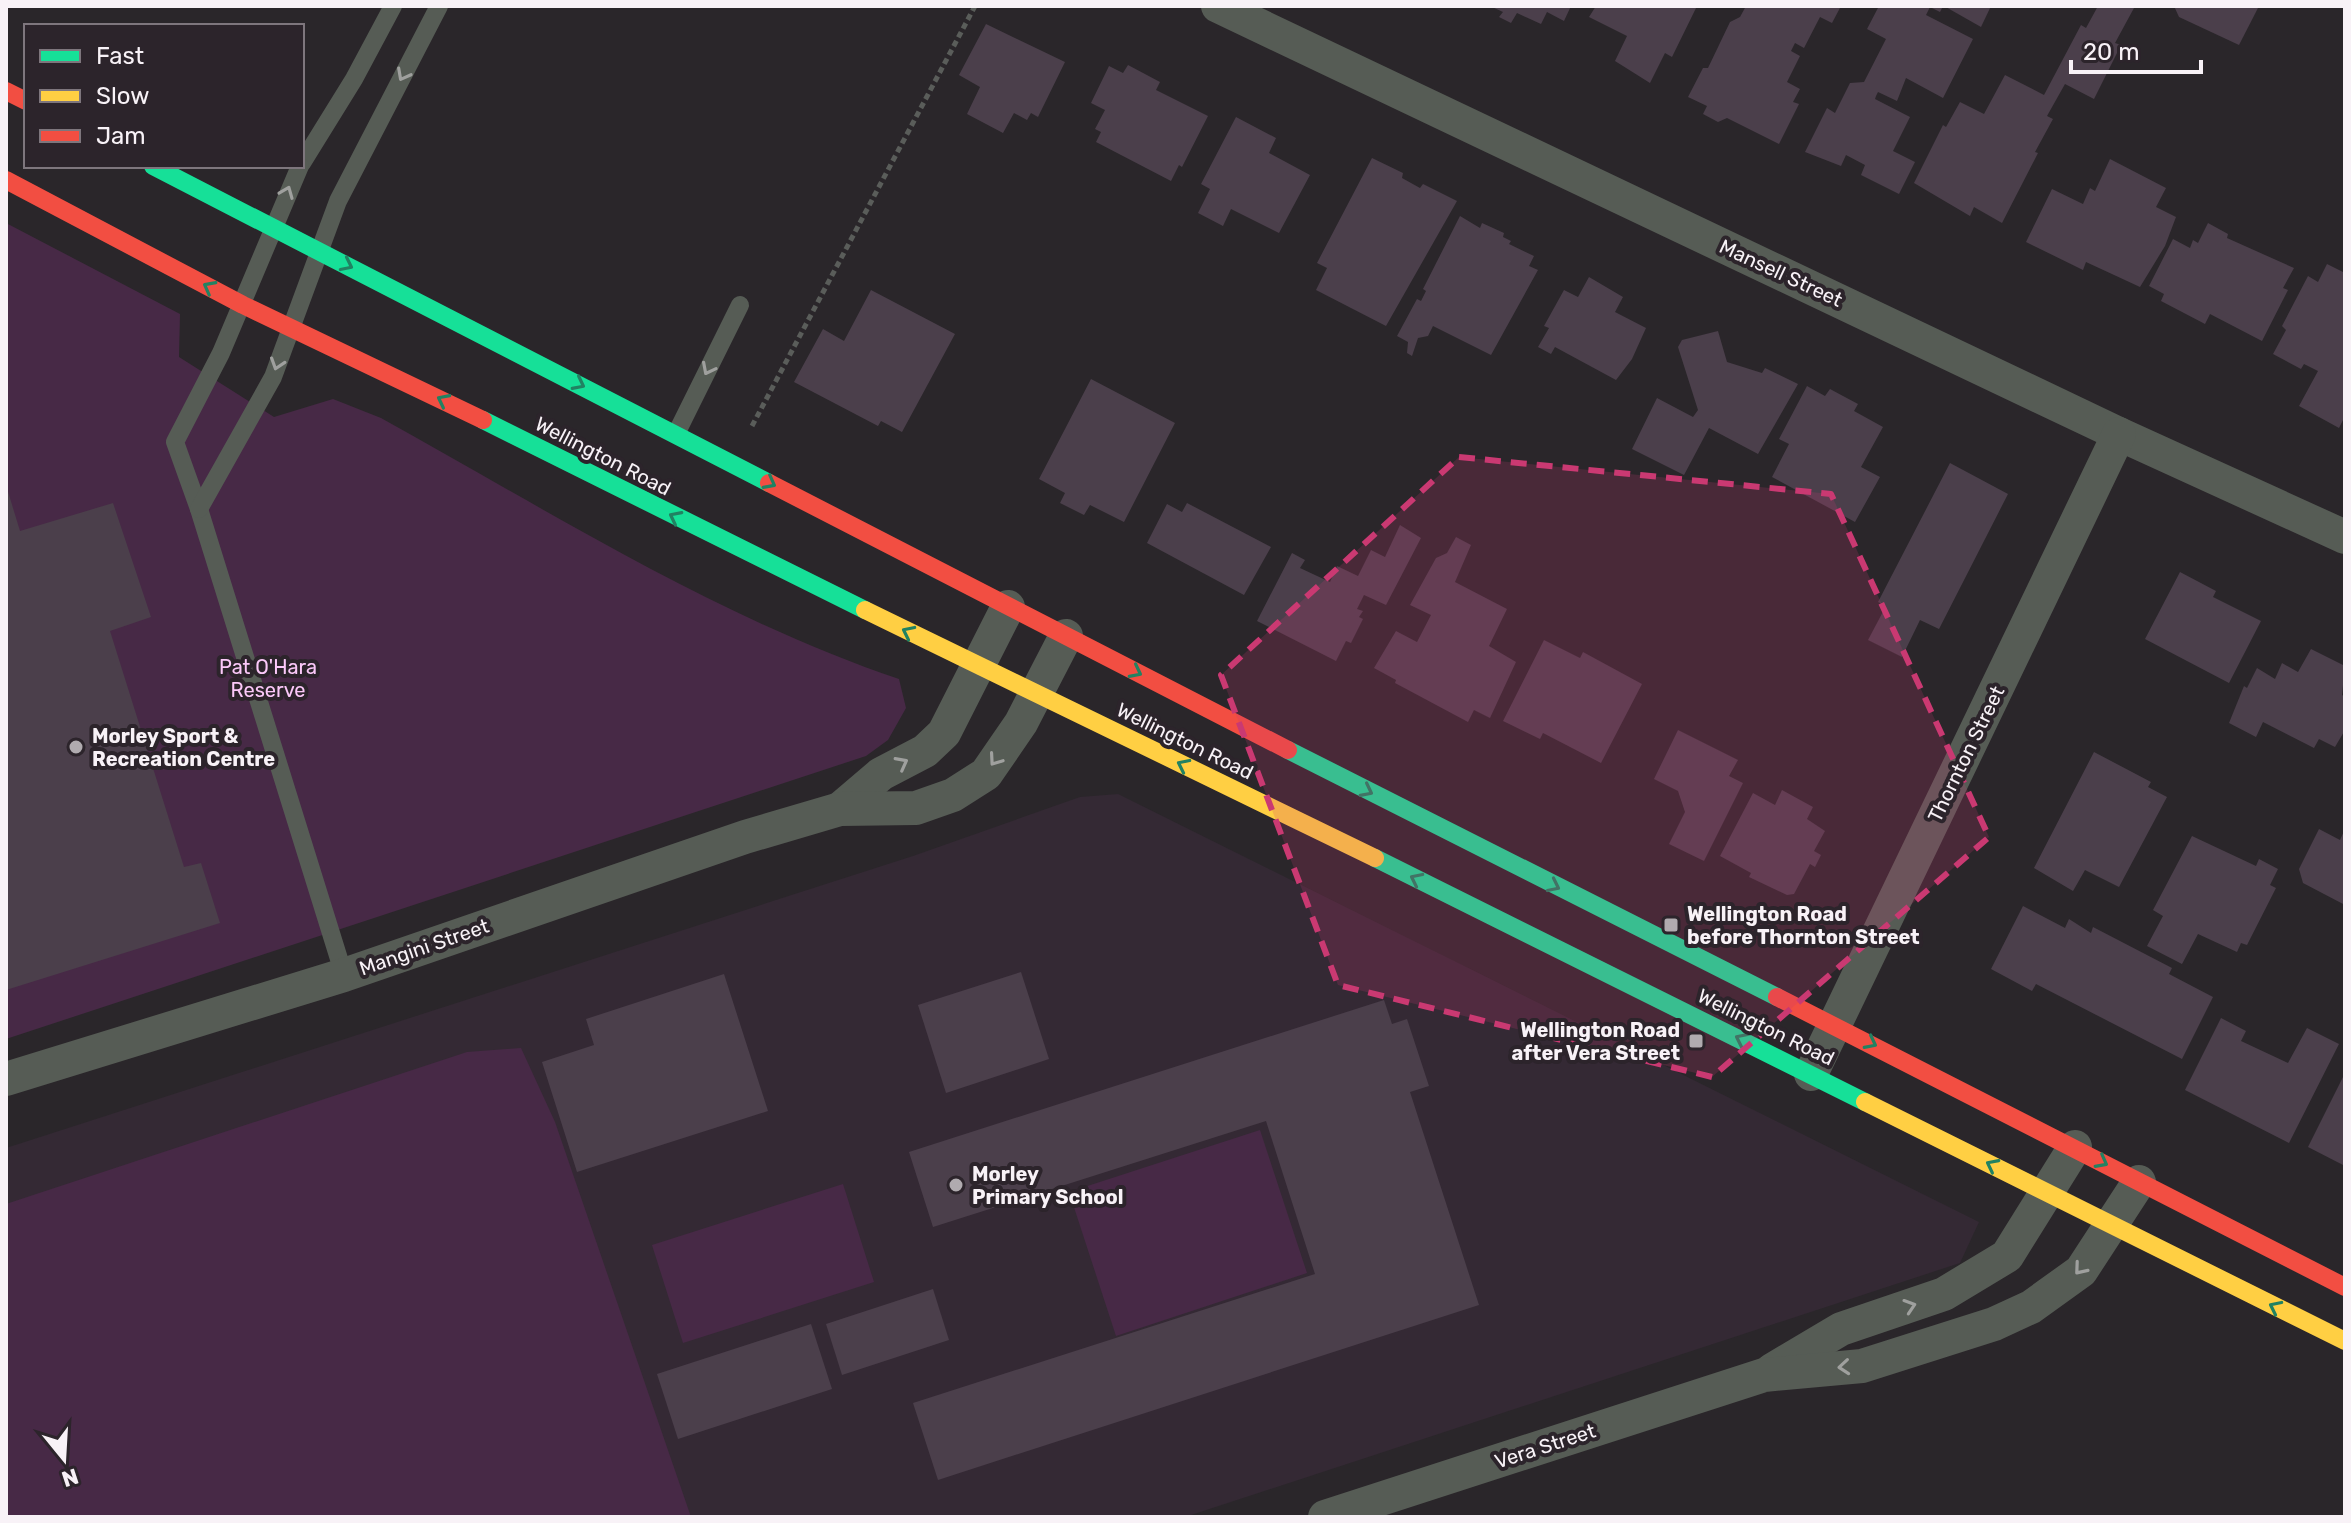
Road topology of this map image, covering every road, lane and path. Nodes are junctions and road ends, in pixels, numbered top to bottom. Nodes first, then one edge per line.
1 (393, 6) edge
2 (439, 6) edge
3 (975, 6) edge
4 (1218, 6) edge
5 (6, 91) edge
6 (24, 100) edge
7 (304, 159) edge
8 (157, 168) edge
9 (299, 168) edge
10 (6, 180) edge
11 (272, 228) junction
12 (319, 252) junction
13 (243, 305) junction
14 (740, 305) dead end
15 (290, 325) junction
16 (676, 434) junction
17 (2119, 434) junction
18 (733, 464) junction
19 (199, 509) junction
20 (2345, 537) edge
21 (1008, 607) junction
22 (1066, 636) junction
23 (978, 666) junction
24 (1036, 694) junction
25 (840, 809) junction
26 (344, 975) junction
27 (1836, 1026) junction
28 (1811, 1074) junction
29 (6, 1079) edge
30 (2075, 1147) junction
31 (2139, 1182) junction
32 (2048, 1193) junction
33 (2110, 1227) junction
34 (2345, 1287) edge
35 (2345, 1341) edge
36 (1764, 1375) junction
37 (1325, 1517) edge

1 - 7 lane
2 -> 12 lane
3 - 18 path
4 - 17 street, Mansell Street
5 - 6 main road
8 - 11 main road, Wellington Road
11 -> 9 lane
13 -> 10 main road, Wellington Road
11 - 12 main road, Wellington Road
11 - 13 lane
12 - 15 lane
12 -> 16 main road, Wellington Road
13 - 15 main road, Wellington Road
13 - 19 lane
14 -> 16 lane
15 -> 19 lane
23 -> 15 main road, Wellington Road
16 - 18 main road, Wellington Road
17 - 20 street, Mansell Street
17 - 27 street, Thornton Street
18 -> 21 main road, Wellington Road
19 - 26 lane
21 - 22 main road, Wellington Road
21 - 23 street, Mangini Street
22 - 24 street, Mangini Street
22 -> 27 main road, Wellington Road
23 - 24 main road, Wellington Road
25 -> 23 street, Mangini Street
24 -> 25 street, Mangini Street
28 -> 24 main road, Wellington Road
25 - 26 street, Mangini Street
26 - 29 street, Mangini Street
27 - 28 street, Thornton Street
27 -> 30 main road, Wellington Road
32 -> 28 main road, Wellington Road
30 -> 31 main road, Wellington Road
30 - 32 street, Vera Street
31 - 33 street, Vera Street
31 - 34 main road, Wellington Road
32 - 33 main road, Wellington Road
36 -> 32 street, Vera Street
35 -> 33 main road, Wellington Road
33 -> 36 street, Vera Street
36 - 37 street, Vera Street

